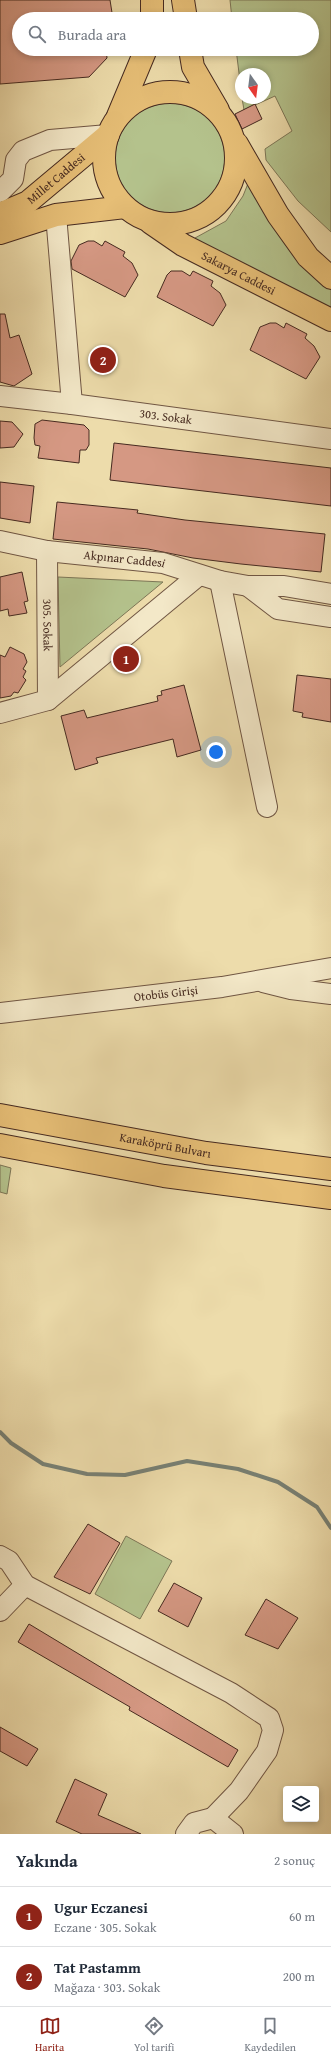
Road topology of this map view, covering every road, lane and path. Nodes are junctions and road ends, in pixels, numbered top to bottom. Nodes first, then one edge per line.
1 (152, 0) edge
2 (183, 0) edge
3 (152, 12) edge
4 (185, 12) edge
5 (143, 56) edge
6 (191, 56) edge
7 (221, 115) junction
8 (113, 126) junction
9 (235, 140) junction
10 (0, 192) edge
11 (125, 207) junction
12 (0, 214) edge
13 (56, 215) junction
14 (149, 221) junction
15 (0, 233) edge
16 (331, 278) edge
17 (331, 320) edge
18 (0, 396) edge
19 (72, 404) junction
20 (331, 438) edge
21 (0, 541) edge
22 (47, 551) junction
23 (199, 575) junction
24 (220, 581) junction
25 (248, 586) junction
26 (331, 594) edge
27 (331, 617) edge
28 (48, 700) junction
29 (0, 713) edge
30 (267, 807) dead end
31 (331, 968) edge
32 (257, 980) junction
33 (331, 994) edge
34 (0, 1013) edge
35 (0, 1115) edge
36 (0, 1146) edge
37 (331, 1169) edge
38 (331, 1198) edge
39 (0, 1556) edge
40 (25, 1585) junction
41 (0, 1611) edge
42 (212, 1818) junction
43 (186, 1834) edge
44 (233, 1834) edge

1 - 3 main road
2 - 4 main road
5 - 8 main road
6 - 7 main road
7 - 8 main road
7 - 9 main road
8 - 10 street
8 - 11 main road
8 - 12 main road, Millet Caddesi
9 - 14 main road
9 - 16 main road
11 - 13 main road, Millet Caddesi
11 - 14 main road
13 - 15 main road, Millet Caddesi
13 - 19 street
14 - 17 main road, Sakarya Caddesi
18 - 19 street, 303. Sokak
19 - 20 street, 303. Sokak
21 - 22 street, Akpınar Caddesi
22 - 23 street, Akpınar Caddesi
22 - 28 street, 305. Sokak
23 - 24 street, Akpınar Caddesi
23 - 28 street
24 - 25 street, Akpınar Caddesi
24 - 30 street
25 - 26 street, Akpınar Caddesi
25 - 27 street, Akpınar Caddesi
28 - 29 street
31 - 32 street, Otobüs Girişi
32 - 33 street
32 - 34 street, Otobüs Girişi
35 - 37 main road, Karaköprü Bulvarı
36 - 38 main road
39 - 40 street
40 - 41 street
40 - 42 street
42 - 43 street
42 - 44 street

